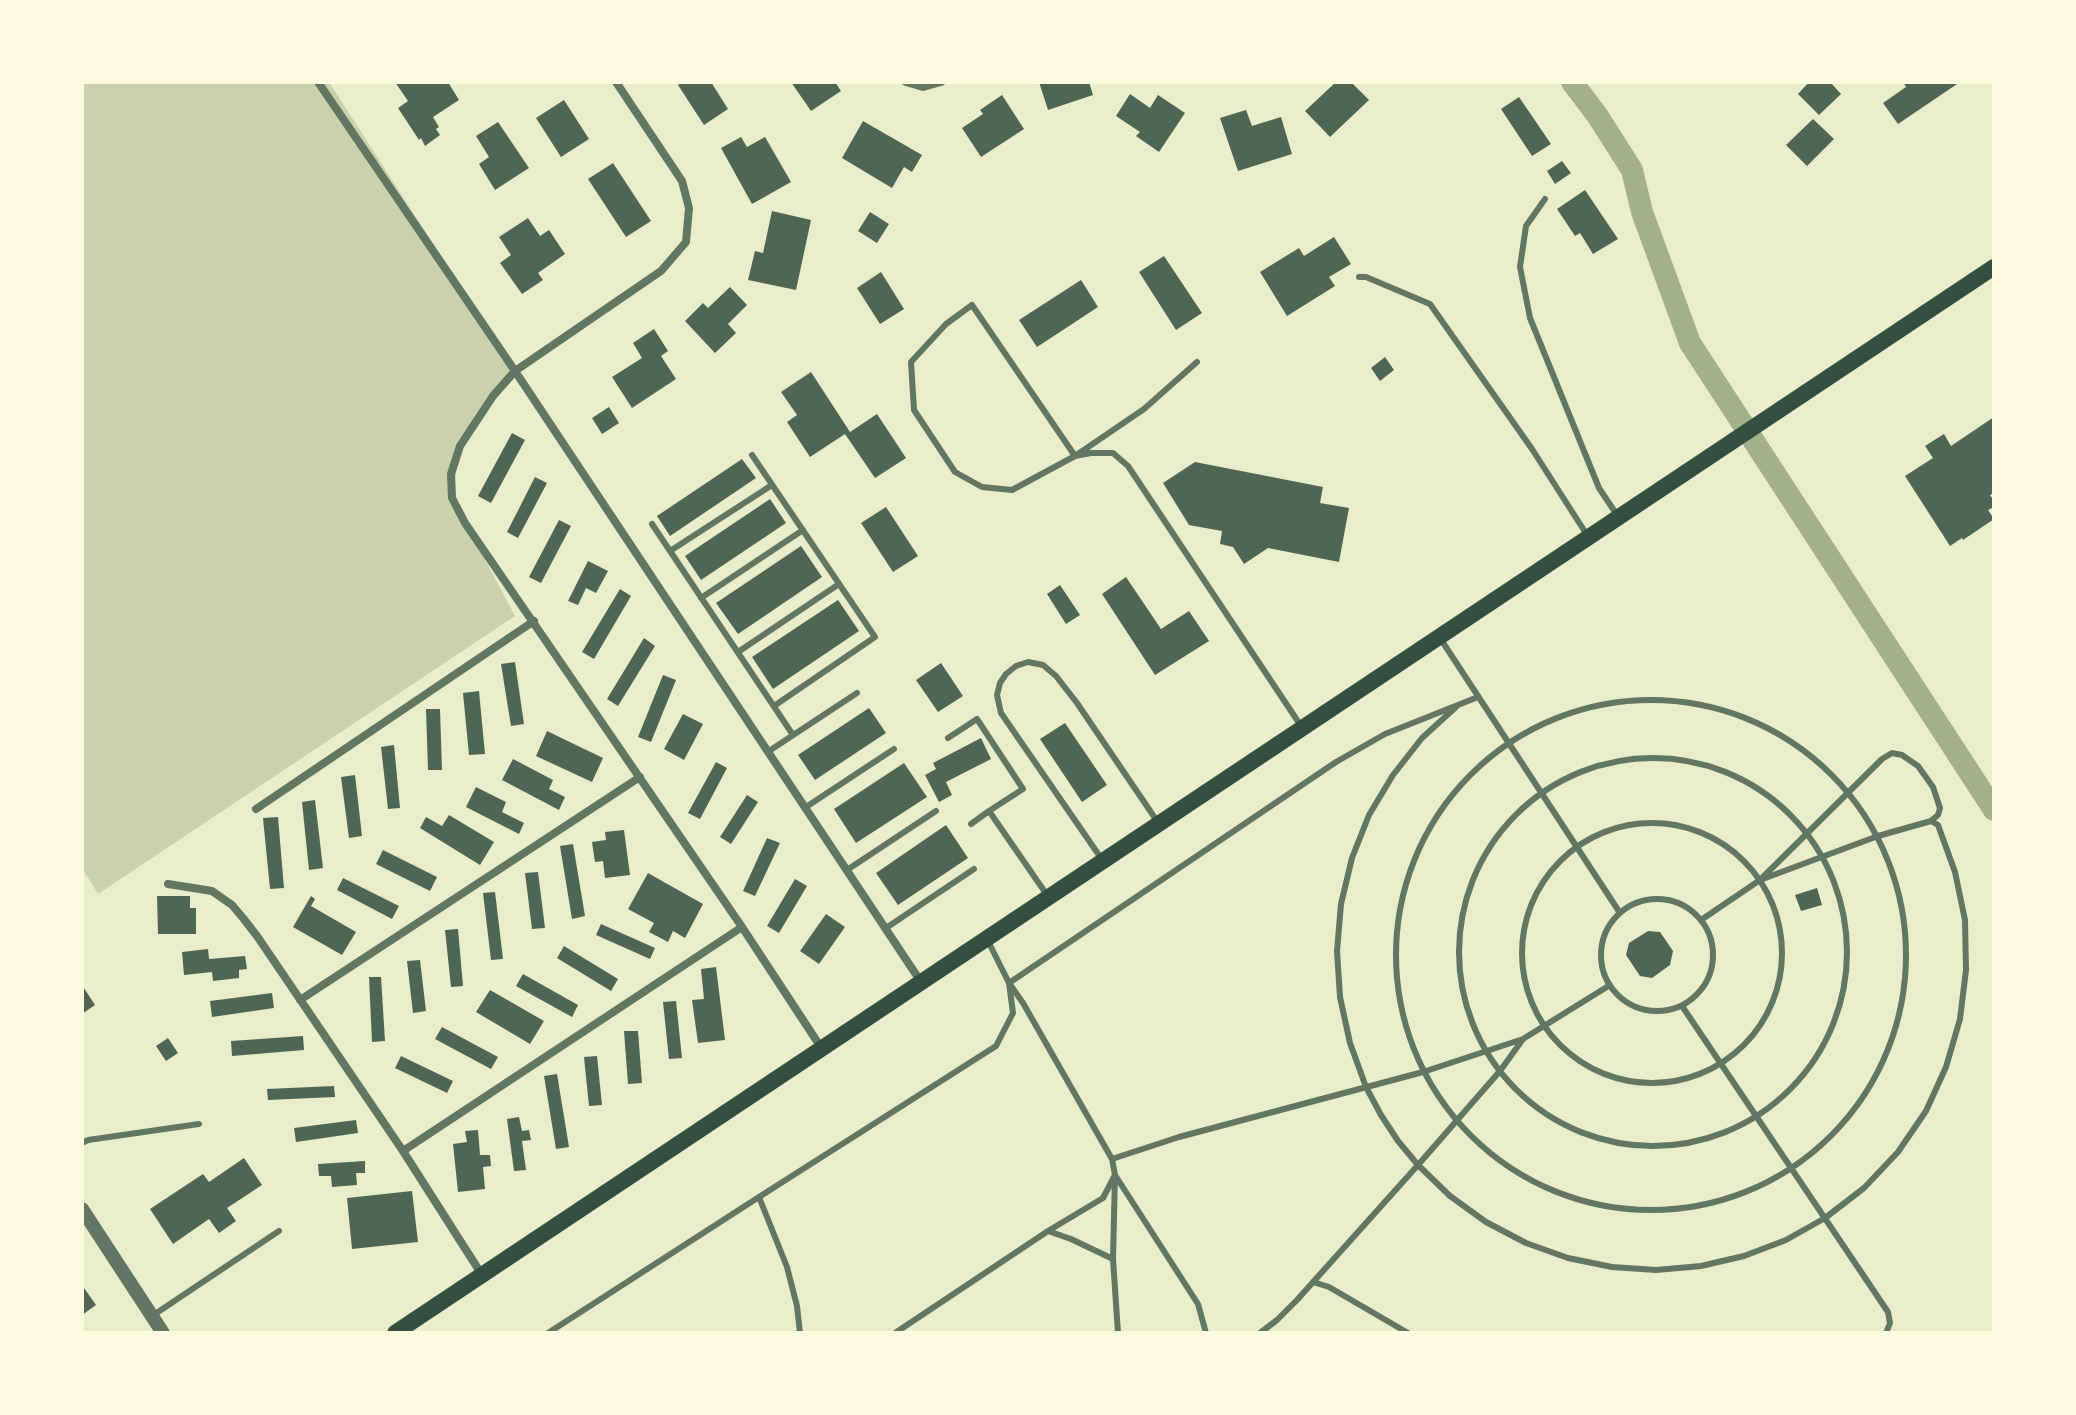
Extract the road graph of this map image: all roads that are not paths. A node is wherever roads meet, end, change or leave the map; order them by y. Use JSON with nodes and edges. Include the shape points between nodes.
{"nodes":[{"id":1,"x":318,"y":82,"type":"edge"},
{"id":2,"x":616,"y":82,"type":"edge"},
{"id":3,"x":906,"y":82,"type":"edge"},
{"id":4,"x":941,"y":82,"type":"edge"},
{"id":5,"x":1545,"y":199,"type":"dead end"},
{"id":6,"x":1994,"y":267,"type":"edge"},
{"id":7,"x":1359,"y":277,"type":"dead end"},
{"id":8,"x":1197,"y":362,"type":"dead end"},
{"id":9,"x":515,"y":371,"type":"junction"},
{"id":10,"x":752,"y":455,"type":"dead end"},
{"id":11,"x":1075,"y":456,"type":"junction"},
{"id":12,"x":772,"y":485,"type":"junction"},
{"id":13,"x":1619,"y":518,"type":"junction"},
{"id":14,"x":652,"y":524,"type":"dead end"},
{"id":15,"x":803,"y":530,"type":"junction"},
{"id":16,"x":1589,"y":538,"type":"junction"},
{"id":17,"x":670,"y":551,"type":"junction"},
{"id":18,"x":839,"y":584,"type":"junction"},
{"id":19,"x":701,"y":598,"type":"junction"},
{"id":20,"x":534,"y":621,"type":"junction"},
{"id":21,"x":1439,"y":638,"type":"junction"},
{"id":22,"x":738,"y":652,"type":"junction"},
{"id":23,"x":857,"y":693,"type":"dead end"},
{"id":24,"x":1478,"y":697,"type":"junction"},
{"id":25,"x":774,"y":706,"type":"junction"},
{"id":26,"x":1456,"y":707,"type":"junction"},
{"id":27,"x":1303,"y":729,"type":"junction"},
{"id":28,"x":793,"y":735,"type":"junction"},
{"id":29,"x":948,"y":738,"type":"dead end"},
{"id":30,"x":1508,"y":742,"type":"junction"},
{"id":31,"x":894,"y":749,"type":"dead end"},
{"id":32,"x":769,"y":751,"type":"junction"},
{"id":33,"x":640,"y":777,"type":"junction"},
{"id":34,"x":1849,"y":791,"type":"junction"},
{"id":35,"x":1541,"y":792,"type":"junction"},
{"id":36,"x":806,"y":807,"type":"junction"},
{"id":37,"x":256,"y":809,"type":"dead end"},
{"id":38,"x":936,"y":811,"type":"dead end"},
{"id":39,"x":989,"y":811,"type":"junction"},
{"id":40,"x":1931,"y":821,"type":"junction"},
{"id":41,"x":971,"y":824,"type":"dead end"},
{"id":42,"x":1160,"y":824,"type":"junction"},
{"id":43,"x":1806,"y":834,"type":"junction"},
{"id":44,"x":1878,"y":836,"type":"junction"},
{"id":45,"x":1577,"y":847,"type":"junction"},
{"id":46,"x":1821,"y":857,"type":"junction"},
{"id":47,"x":1103,"y":862,"type":"junction"},
{"id":48,"x":974,"y":869,"type":"dead end"},
{"id":49,"x":847,"y":870,"type":"junction"},
{"id":50,"x":1760,"y":880,"type":"junction"},
{"id":51,"x":168,"y":884,"type":"dead end"},
{"id":52,"x":1049,"y":898,"type":"junction"},
{"id":53,"x":1620,"y":913,"type":"junction"},
{"id":54,"x":1701,"y":920,"type":"junction"},
{"id":55,"x":742,"y":927,"type":"junction"},
{"id":56,"x":886,"y":928,"type":"junction"},
{"id":57,"x":987,"y":939,"type":"junction"},
{"id":58,"x":922,"y":983,"type":"junction"},
{"id":59,"x":1009,"y":983,"type":"junction"},
{"id":60,"x":1610,"y":985,"type":"junction"},
{"id":61,"x":300,"y":1000,"type":"junction"},
{"id":62,"x":1682,"y":1006,"type":"junction"},
{"id":63,"x":1545,"y":1027,"type":"junction"},
{"id":64,"x":1523,"y":1039,"type":"junction"},
{"id":65,"x":822,"y":1049,"type":"junction"},
{"id":66,"x":1486,"y":1051,"type":"junction"},
{"id":67,"x":1721,"y":1065,"type":"junction"},
{"id":68,"x":1500,"y":1071,"type":"junction"},
{"id":69,"x":1423,"y":1072,"type":"junction"},
{"id":70,"x":1366,"y":1087,"type":"junction"},
{"id":71,"x":1755,"y":1117,"type":"junction"},
{"id":72,"x":1457,"y":1120,"type":"junction"},
{"id":73,"x":199,"y":1124,"type":"dead end"},
{"id":74,"x":82,"y":1143,"type":"edge"},
{"id":75,"x":403,"y":1151,"type":"junction"},
{"id":76,"x":1112,"y":1159,"type":"junction"},
{"id":77,"x":1418,"y":1165,"type":"junction"},
{"id":78,"x":1791,"y":1170,"type":"junction"},
{"id":79,"x":1115,"y":1175,"type":"junction"},
{"id":80,"x":759,"y":1197,"type":"junction"},
{"id":81,"x":82,"y":1209,"type":"edge"},
{"id":82,"x":1825,"y":1218,"type":"junction"},
{"id":83,"x":279,"y":1231,"type":"dead end"},
{"id":84,"x":1048,"y":1231,"type":"junction"},
{"id":85,"x":1113,"y":1259,"type":"junction"},
{"id":86,"x":482,"y":1275,"type":"junction"},
{"id":87,"x":1313,"y":1282,"type":"junction"},
{"id":88,"x":152,"y":1316,"type":"junction"},
{"id":89,"x":163,"y":1333,"type":"edge"},
{"id":90,"x":395,"y":1333,"type":"edge"},
{"id":91,"x":548,"y":1333,"type":"edge"},
{"id":92,"x":800,"y":1333,"type":"edge"},
{"id":93,"x":895,"y":1333,"type":"edge"},
{"id":94,"x":1118,"y":1333,"type":"edge"},
{"id":95,"x":1206,"y":1333,"type":"edge"},
{"id":96,"x":1260,"y":1333,"type":"edge"},
{"id":97,"x":1408,"y":1333,"type":"edge"},
{"id":98,"x":1886,"y":1333,"type":"edge"}],
"edges":[{"from":1,"to":9,"type":"street"},
{"from":2,"to":9,"type":"street","via":[[682,181],[689,208],[686,242],[661,271]]},
{"from":3,"to":4,"type":"street","via":[[923,87]]},
{"from":5,"to":13,"type":"lane","via":[[1526,226],[1520,267],[1530,318],[1599,488]]},
{"from":6,"to":13,"type":"main road"},
{"from":7,"to":16,"type":"lane","via":[[1430,304]]},
{"from":8,"to":11,"type":"lane","via":[[1144,409]]},
{"from":9,"to":20,"type":"street","via":[[460,446],[451,486],[465,523]]},
{"from":9,"to":32,"type":"street"},
{"from":10,"to":12,"type":"lane"},
{"from":11,"to":11,"type":"lane","via":[[1012,490],[982,487],[955,472],[914,410],[911,362],[972,305]]},
{"from":11,"to":27,"type":"lane","via":[[1113,453],[1128,466]]},
{"from":12,"to":15,"type":"lane"},
{"from":12,"to":17,"type":"lane"},
{"from":13,"to":16,"type":"main road"},
{"from":14,"to":17,"type":"lane"},
{"from":15,"to":18,"type":"lane"},
{"from":15,"to":19,"type":"lane"},
{"from":16,"to":21,"type":"main road"},
{"from":17,"to":19,"type":"lane"},
{"from":18,"to":22,"type":"lane"},
{"from":18,"to":25,"type":"lane","via":[[875,637]]},
{"from":19,"to":22,"type":"lane"},
{"from":20,"to":33,"type":"street"},
{"from":20,"to":37,"type":"street"},
{"from":21,"to":24,"type":"lane"},
{"from":21,"to":27,"type":"main road"},
{"from":22,"to":25,"type":"lane"},
{"from":23,"to":28,"type":"lane"},
{"from":24,"to":26,"type":"lane"},
{"from":24,"to":30,"type":"lane"},
{"from":25,"to":28,"type":"lane"},
{"from":26,"to":59,"type":"lane","via":[[1385,734],[1336,762]]},
{"from":26,"to":70,"type":"lane","via":[[1422,738],[1369,815],[1341,904],[1340,997]]},
{"from":27,"to":42,"type":"main road"},
{"from":28,"to":32,"type":"lane"},
{"from":29,"to":39,"type":"lane","via":[[977,719],[1023,789]]},
{"from":30,"to":34,"type":"lane","via":[[1550,720],[1594,706],[1641,700],[1688,703],[1734,714],[1777,733]]},
{"from":30,"to":35,"type":"lane"},
{"from":30,"to":69,"type":"lane","via":[[1468,776],[1435,818],[1404,891],[1396,970],[1404,1022]]},
{"from":31,"to":36,"type":"lane"},
{"from":32,"to":36,"type":"street"},
{"from":33,"to":55,"type":"street"},
{"from":33,"to":61,"type":"street"},
{"from":34,"to":40,"type":"lane","via":[[1882,759],[1902,755],[1918,766],[1937,796],[1940,808]]},
{"from":34,"to":43,"type":"lane"},
{"from":34,"to":44,"type":"lane"},
{"from":35,"to":43,"type":"lane","via":[[1598,765],[1647,757],[1683,760],[1752,785]]},
{"from":35,"to":45,"type":"lane"},
{"from":35,"to":66,"type":"lane","via":[[1515,814],[1485,853],[1461,922],[1463,995]]},
{"from":36,"to":49,"type":"street"},
{"from":38,"to":49,"type":"lane"},
{"from":39,"to":41,"type":"lane"},
{"from":39,"to":52,"type":"lane"},
{"from":40,"to":44,"type":"lane"},
{"from":40,"to":82,"type":"lane","via":[[1938,825],[1955,872],[1965,920],[1960,1019],[1926,1111],[1898,1152]]},
{"from":42,"to":47,"type":"main road"},
{"from":42,"to":47,"type":"lane","via":[[1056,676],[1043,665],[1016,666],[1000,683],[1001,713]]},
{"from":43,"to":46,"type":"lane"},
{"from":43,"to":50,"type":"lane"},
{"from":44,"to":46,"type":"lane"},
{"from":44,"to":78,"type":"lane","via":[[1895,872],[1906,961],[1897,1023],[1874,1080],[1838,1130]]},
{"from":45,"to":50,"type":"lane","via":[[1607,831],[1641,823],[1675,825],[1708,835],[1737,854]]},
{"from":45,"to":53,"type":"lane"},
{"from":45,"to":63,"type":"lane","via":[[1552,869],[1534,898],[1524,930],[1522,964],[1529,996]]},
{"from":46,"to":50,"type":"lane"},
{"from":46,"to":71,"type":"lane","via":[[1845,923],[1840,1004],[1831,1030],[1802,1076]]},
{"from":47,"to":52,"type":"main road"},
{"from":48,"to":56,"type":"lane"},
{"from":49,"to":56,"type":"street"},
{"from":50,"to":54,"type":"lane"},
{"from":50,"to":67,"type":"lane","via":[[1780,928],[1780,981],[1759,1029]]},
{"from":51,"to":61,"type":"street","via":[[212,891],[232,905]]},
{"from":52,"to":57,"type":"main road"},
{"from":53,"to":54,"type":"lane","via":[[1653,899],[1688,907]]},
{"from":53,"to":60,"type":"lane","via":[[1603,939],[1600,955]]},
{"from":54,"to":62,"type":"lane","via":[[1713,951],[1711,968],[1700,990]]},
{"from":55,"to":65,"type":"street"},
{"from":55,"to":75,"type":"street"},
{"from":56,"to":58,"type":"street"},
{"from":57,"to":58,"type":"main road"},
{"from":57,"to":59,"type":"lane"},
{"from":58,"to":65,"type":"main road"},
{"from":59,"to":76,"type":"lane"},
{"from":59,"to":80,"type":"lane","via":[[1013,1013],[996,1046]]},
{"from":60,"to":62,"type":"lane","via":[[1634,1007],[1666,1011]]},
{"from":60,"to":63,"type":"lane"},
{"from":61,"to":75,"type":"street"},
{"from":62,"to":67,"type":"lane"},
{"from":63,"to":64,"type":"lane"},
{"from":63,"to":67,"type":"lane","via":[[1566,1051],[1594,1070],[1625,1081],[1658,1084]]},
{"from":64,"to":66,"type":"lane"},
{"from":64,"to":68,"type":"lane"},
{"from":65,"to":86,"type":"main road"},
{"from":66,"to":68,"type":"lane"},
{"from":66,"to":69,"type":"lane"},
{"from":67,"to":71,"type":"lane"},
{"from":68,"to":71,"type":"lane","via":[[1555,1120],[1579,1132],[1632,1145],[1687,1143]]},
{"from":68,"to":72,"type":"lane"},
{"from":69,"to":70,"type":"lane"},
{"from":69,"to":72,"type":"lane"},
{"from":70,"to":76,"type":"lane"},
{"from":70,"to":77,"type":"lane"},
{"from":71,"to":78,"type":"lane"},
{"from":72,"to":77,"type":"lane"},
{"from":72,"to":78,"type":"lane","via":[[1493,1157],[1538,1185],[1588,1203],[1640,1211],[1693,1208],[1744,1194]]},
{"from":73,"to":74,"type":"lane"},
{"from":75,"to":86,"type":"street"},
{"from":76,"to":79,"type":"lane"},
{"from":77,"to":82,"type":"lane","via":[[1486,1222],[1568,1258],[1612,1267],[1656,1270],[1730,1260],[1786,1240]]},
{"from":77,"to":87,"type":"lane"},
{"from":78,"to":82,"type":"lane"},
{"from":79,"to":84,"type":"lane","via":[[1103,1198]]},
{"from":79,"to":85,"type":"lane"},
{"from":79,"to":95,"type":"lane","via":[[1198,1304]]},
{"from":80,"to":91,"type":"lane"},
{"from":80,"to":92,"type":"lane","via":[[787,1267]]},
{"from":81,"to":88,"type":"street"},
{"from":82,"to":98,"type":"lane","via":[[1888,1312]]},
{"from":83,"to":88,"type":"lane"},
{"from":84,"to":85,"type":"lane"},
{"from":84,"to":93,"type":"lane"},
{"from":85,"to":94,"type":"lane"},
{"from":86,"to":90,"type":"main road"},
{"from":87,"to":96,"type":"lane"},
{"from":87,"to":97,"type":"lane"},
{"from":88,"to":89,"type":"street"}]}
